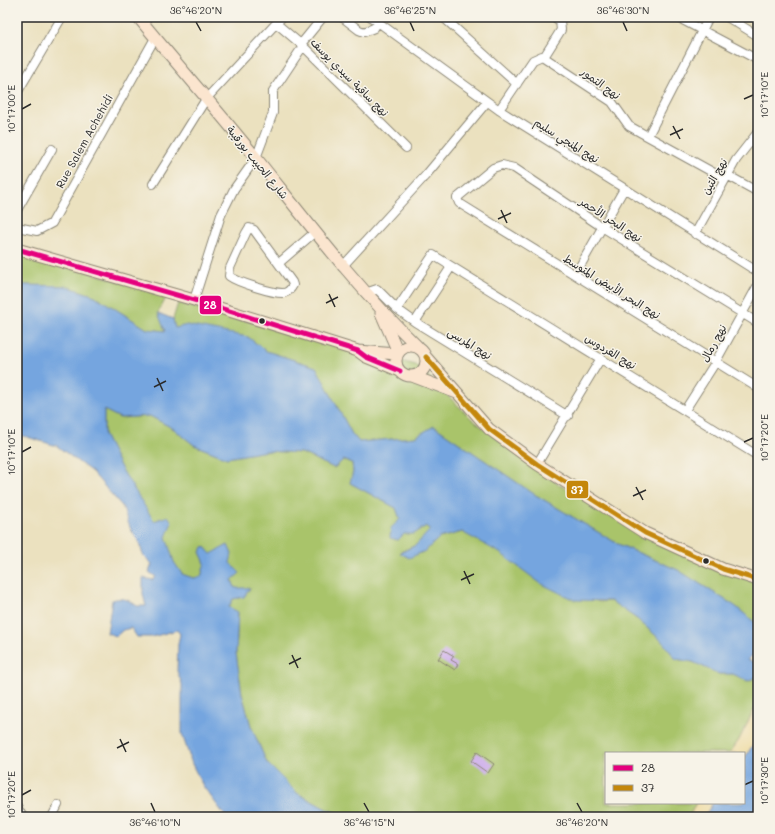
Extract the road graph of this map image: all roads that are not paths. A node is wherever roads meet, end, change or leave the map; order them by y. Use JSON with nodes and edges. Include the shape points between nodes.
{"nodes":[{"id":1,"x":62,"y":17,"type":"edge"},
{"id":2,"x":138,"y":17,"type":"edge"},
{"id":3,"x":282,"y":17,"type":"edge"},
{"id":4,"x":323,"y":17,"type":"edge"},
{"id":5,"x":342,"y":17,"type":"edge"},
{"id":6,"x":443,"y":17,"type":"edge"},
{"id":7,"x":554,"y":17,"type":"edge"},
{"id":8,"x":677,"y":17,"type":"edge"},
{"id":9,"x":709,"y":17,"type":"edge"},
{"id":10,"x":727,"y":17,"type":"edge"},
{"id":11,"x":374,"y":20,"type":"edge"},
{"id":12,"x":277,"y":24,"type":"junction"},
{"id":13,"x":701,"y":30,"type":"junction"},
{"id":14,"x":758,"y":36,"type":"edge"},
{"id":15,"x":155,"y":38,"type":"junction"},
{"id":16,"x":302,"y":45,"type":"junction"},
{"id":17,"x":544,"y":57,"type":"junction"},
{"id":18,"x":757,"y":58,"type":"edge"},
{"id":19,"x":517,"y":84,"type":"junction"},
{"id":20,"x":17,"y":93,"type":"edge"},
{"id":21,"x":206,"y":99,"type":"junction"},
{"id":22,"x":488,"y":102,"type":"junction"},
{"id":23,"x":499,"y":110,"type":"junction"},
{"id":24,"x":758,"y":132,"type":"edge"},
{"id":25,"x":648,"y":136,"type":"junction"},
{"id":26,"x":406,"y":148,"type":"dead end"},
{"id":27,"x":52,"y":149,"type":"dead end"},
{"id":28,"x":256,"y":158,"type":"junction"},
{"id":29,"x":726,"y":177,"type":"junction"},
{"id":30,"x":153,"y":184,"type":"dead end"},
{"id":31,"x":624,"y":189,"type":"junction"},
{"id":32,"x":758,"y":192,"type":"edge"},
{"id":33,"x":456,"y":199,"type":"joint"},
{"id":34,"x":17,"y":210,"type":"edge"},
{"id":35,"x":17,"y":227,"type":"edge"},
{"id":36,"x":602,"y":227,"type":"junction"},
{"id":37,"x":315,"y":232,"type":"junction"},
{"id":38,"x":694,"y":234,"type":"junction"},
{"id":39,"x":17,"y":249,"type":"edge"},
{"id":40,"x":279,"y":263,"type":"junction"},
{"id":41,"x":342,"y":267,"type":"junction"},
{"id":42,"x":451,"y":267,"type":"junction"},
{"id":43,"x":758,"y":272,"type":"edge"},
{"id":44,"x":575,"y":275,"type":"junction"},
{"id":45,"x":758,"y":285,"type":"edge"},
{"id":46,"x":365,"y":293,"type":"junction"},
{"id":47,"x":194,"y":300,"type":"junction"},
{"id":48,"x":378,"y":307,"type":"junction"},
{"id":49,"x":396,"y":309,"type":"junction"},
{"id":50,"x":742,"y":313,"type":"junction"},
{"id":51,"x":415,"y":322,"type":"junction"},
{"id":52,"x":758,"y":323,"type":"edge"},
{"id":53,"x":418,"y":348,"type":"junction"},
{"id":54,"x":358,"y":351,"type":"junction"},
{"id":55,"x":398,"y":353,"type":"junction"},
{"id":56,"x":426,"y":357,"type":"junction"},
{"id":57,"x":602,"y":358,"type":"junction"},
{"id":58,"x":715,"y":363,"type":"junction"},
{"id":59,"x":400,"y":371,"type":"junction"},
{"id":60,"x":412,"y":376,"type":"junction"},
{"id":61,"x":758,"y":388,"type":"edge"},
{"id":62,"x":459,"y":394,"type":"junction"},
{"id":63,"x":685,"y":410,"type":"junction"},
{"id":64,"x":568,"y":416,"type":"junction"},
{"id":65,"x":758,"y":456,"type":"edge"},
{"id":66,"x":537,"y":464,"type":"junction"},
{"id":67,"x":758,"y":580,"type":"edge"},
{"id":68,"x":58,"y":805,"type":"dead end"},
{"id":69,"x":17,"y":807,"type":"edge"},
{"id":70,"x":23,"y":817,"type":"edge"},
{"id":71,"x":52,"y":817,"type":"edge"}],
"edges":[{"from":1,"to":20,"type":"street"},
{"from":2,"to":15,"type":"street","name":"شارع الحبيب بورقيبة"},
{"from":3,"to":12,"type":"street"},
{"from":4,"to":16,"type":"street"},
{"from":5,"to":11,"type":"street","via":[[364,32],[374,28]]},
{"from":6,"to":19,"type":"street"},
{"from":7,"to":17,"type":"street","via":[[560,21],[561,30]]},
{"from":8,"to":13,"type":"street"},
{"from":9,"to":13,"type":"street"},
{"from":10,"to":14,"type":"street"},
{"from":11,"to":22,"type":"street","name":"نهج المنجي سليم"},
{"from":12,"to":16,"type":"street","name":"نهج ساقية سيدي يوسف"},
{"from":12,"to":21,"type":"street"},
{"from":13,"to":18,"type":"street"},
{"from":13,"to":25,"type":"street"},
{"from":15,"to":21,"type":"street","name":"شارع الحبيب بورقيبة"},
{"from":15,"to":35,"type":"street","name":"Rue Salem Achehidi","via":[[52,223],[37,231]]},
{"from":16,"to":26,"type":"street","name":"نهج ساقية سيدي يوسف"},
{"from":16,"to":28,"type":"street","via":[[273,91],[274,110]]},
{"from":17,"to":19,"type":"street","via":[[535,58]]},
{"from":17,"to":25,"type":"street","name":"نهج التمور","via":[[612,102],[629,126]]},
{"from":19,"to":23,"type":"street"},
{"from":21,"to":28,"type":"street","name":"شارع الحبيب بورقيبة"},
{"from":21,"to":30,"type":"street"},
{"from":22,"to":23,"type":"street","name":"نهج المنجي سليم"},
{"from":22,"to":41,"type":"street"},
{"from":23,"to":31,"type":"street","name":"نهج المنجي سليم"},
{"from":24,"to":29,"type":"street","name":"نهج التين"},
{"from":25,"to":29,"type":"street","name":"نهج التمور"},
{"from":27,"to":34,"type":"street"},
{"from":28,"to":37,"type":"street","name":"شارع الحبيب بورقيبة"},
{"from":28,"to":47,"type":"street","via":[[224,208]]},
{"from":29,"to":32,"type":"street","name":"نهج التمور"},
{"from":29,"to":38,"type":"street","name":"نهج التين"},
{"from":31,"to":36,"type":"street"},
{"from":31,"to":38,"type":"street","name":"نهج المنجي سليم"},
{"from":33,"to":36,"type":"street","name":"نهج البحر الأحمر","via":[[489,171],[502,165],[514,168]]},
{"from":33,"to":44,"type":"street","name":"نهج البحر الأبيض المتوسط"},
{"from":36,"to":44,"type":"street"},
{"from":36,"to":50,"type":"street","name":"نهج البحر الأحمر"},
{"from":37,"to":40,"type":"street"},
{"from":37,"to":41,"type":"street","name":"شارع الحبيب بورقيبة"},
{"from":38,"to":43,"type":"street","name":"نهج المنجي سليم"},
{"from":39,"to":47,"type":"street"},
{"from":40,"to":40,"type":"street","via":[[293,285],[286,293],[235,280],[229,276],[230,268],[250,228]]},
{"from":41,"to":46,"type":"street","name":"شارع الحبيب بورقيبة"},
{"from":42,"to":49,"type":"street","name":"نهج الفردوس","via":[[433,255]]},
{"from":42,"to":51,"type":"street"},
{"from":42,"to":57,"type":"street","name":"نهج الفردوس"},
{"from":44,"to":58,"type":"street","name":"نهج البحر الأبيض المتوسط"},
{"from":45,"to":50,"type":"street","name":"نهج رمال"},
{"from":46,"to":48,"type":"street","name":"شارع الحبيب بورقيبة"},
{"from":46,"to":49,"type":"street","name":"نهج المرسى","via":[[377,289]]},
{"from":47,"to":54,"type":"street"},
{"from":48,"to":53,"type":"street","name":"شارع الحبيب بورقيبة"},
{"from":48,"to":55,"type":"street","name":"شارع الحبيب بورقيبة"},
{"from":49,"to":51,"type":"street","name":"نهج المرسى"},
{"from":50,"to":52,"type":"street","name":"نهج البحر الأحمر"},
{"from":50,"to":58,"type":"street","name":"نهج رمال"},
{"from":51,"to":64,"type":"street","name":"نهج المرسى"},
{"from":53,"to":55,"type":"street","via":[[406,346]]},
{"from":53,"to":56,"type":"street"},
{"from":54,"to":55,"type":"street"},
{"from":54,"to":59,"type":"street"},
{"from":55,"to":59,"type":"street","via":[[396,363]]},
{"from":56,"to":60,"type":"street","via":[[423,370]]},
{"from":56,"to":62,"type":"street"},
{"from":57,"to":63,"type":"street","name":"نهج الفردوس"},
{"from":57,"to":64,"type":"street"},
{"from":58,"to":61,"type":"street","name":"نهج البحر الأبيض المتوسط"},
{"from":58,"to":63,"type":"street","name":"نهج رمال"},
{"from":59,"to":60,"type":"street"},
{"from":60,"to":62,"type":"street"},
{"from":62,"to":66,"type":"street","via":[[489,429]]},
{"from":63,"to":65,"type":"street","name":"نهج الفردوس"},
{"from":64,"to":66,"type":"street"},
{"from":66,"to":67,"type":"street","via":[[645,533],[723,569]]},
{"from":68,"to":71,"type":"street"},
{"from":69,"to":70,"type":"street"}]}
